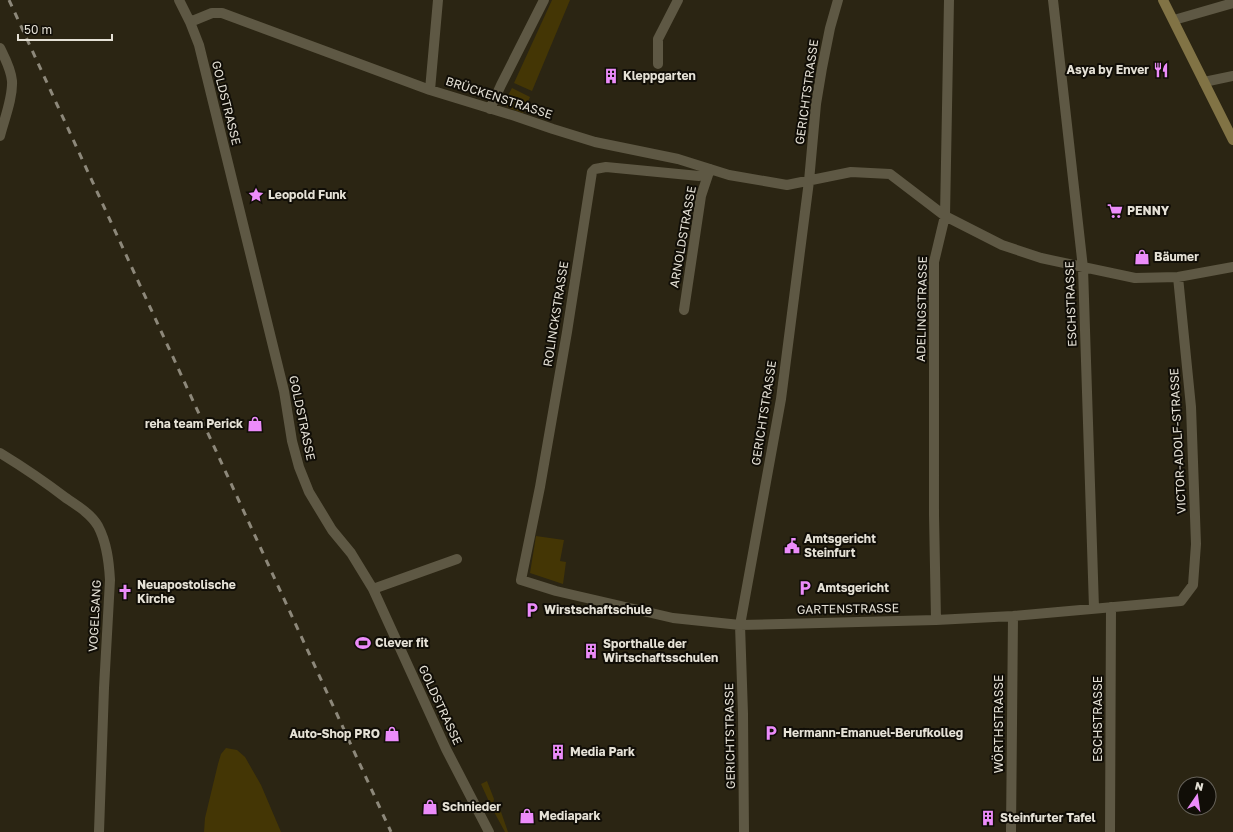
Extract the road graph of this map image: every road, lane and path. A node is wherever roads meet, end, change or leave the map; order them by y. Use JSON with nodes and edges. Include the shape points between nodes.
{"nodes":[{"id":1,"x":179,"y":0,"type":"edge"},
{"id":2,"x":438,"y":0,"type":"edge"},
{"id":3,"x":544,"y":0,"type":"edge"},
{"id":4,"x":678,"y":0,"type":"edge"},
{"id":5,"x":838,"y":0,"type":"edge"},
{"id":6,"x":949,"y":0,"type":"edge"},
{"id":7,"x":1053,"y":0,"type":"edge"},
{"id":8,"x":1163,"y":0,"type":"edge"},
{"id":9,"x":1233,"y":3,"type":"edge"},
{"id":10,"x":1174,"y":20,"type":"junction"},
{"id":11,"x":190,"y":22,"type":"junction"},
{"id":12,"x":0,"y":48,"type":"edge"},
{"id":13,"x":658,"y":64,"type":"dead end"},
{"id":14,"x":1233,"y":76,"type":"edge"},
{"id":15,"x":1204,"y":82,"type":"junction"},
{"id":16,"x":430,"y":90,"type":"junction"},
{"id":17,"x":490,"y":109,"type":"junction"},
{"id":18,"x":0,"y":136,"type":"edge"},
{"id":19,"x":1233,"y":140,"type":"edge"},
{"id":20,"x":710,"y":169,"type":"junction"},
{"id":21,"x":809,"y":181,"type":"junction"},
{"id":22,"x":945,"y":216,"type":"junction"},
{"id":23,"x":1233,"y":267,"type":"edge"},
{"id":24,"x":1083,"y":268,"type":"junction"},
{"id":25,"x":1178,"y":277,"type":"junction"},
{"id":26,"x":684,"y":310,"type":"dead end"},
{"id":27,"x":0,"y":453,"type":"edge"},
{"id":28,"x":457,"y":559,"type":"dead end"},
{"id":29,"x":521,"y":580,"type":"joint"},
{"id":30,"x":377,"y":588,"type":"junction"},
{"id":31,"x":1181,"y":601,"type":"joint"},
{"id":32,"x":1111,"y":607,"type":"junction"},
{"id":33,"x":1094,"y":608,"type":"junction"},
{"id":34,"x":1013,"y":616,"type":"junction"},
{"id":35,"x":936,"y":620,"type":"junction"},
{"id":36,"x":740,"y":625,"type":"junction"},
{"id":37,"x":99,"y":832,"type":"edge"},
{"id":38,"x":489,"y":832,"type":"edge"},
{"id":39,"x":744,"y":832,"type":"edge"},
{"id":40,"x":1011,"y":832,"type":"edge"},
{"id":41,"x":1110,"y":832,"type":"edge"}],
"edges":[{"from":1,"to":11,"type":"street","name":"GOLDSTRASSE"},
{"from":2,"to":16,"type":"street"},
{"from":3,"to":17,"type":"street"},
{"from":4,"to":13,"type":"street","via":[[658,40]]},
{"from":5,"to":21,"type":"street","name":"GERICHTSTRASSE","via":[[830,28],[816,104]]},
{"from":6,"to":22,"type":"street","name":"ADELINGSTRASSE"},
{"from":7,"to":24,"type":"street","name":"ESCHSTRASSE"},
{"from":8,"to":10,"type":"main road"},
{"from":9,"to":10,"type":"street"},
{"from":10,"to":15,"type":"main road"},
{"from":11,"to":16,"type":"street","name":"BRÜCKENSTRASSE","via":[[212,13],[222,13]]},
{"from":11,"to":30,"type":"street","name":"GOLDSTRASSE","via":[[199,45],[281,376],[298,467],[309,492],[332,530]]},
{"from":12,"to":18,"type":"street","via":[[12,80],[10,100]]},
{"from":14,"to":15,"type":"street"},
{"from":15,"to":19,"type":"main road"},
{"from":16,"to":17,"type":"street","name":"BRÜCKENSTRASSE"},
{"from":17,"to":20,"type":"street","name":"BRÜCKENSTRASSE","via":[[595,142],[678,159]]},
{"from":20,"to":21,"type":"street","name":"BRÜCKENSTRASSE","via":[[729,175],[787,185]]},
{"from":20,"to":26,"type":"street","name":"ARNOLDSTRASSE","via":[[701,196]]},
{"from":20,"to":29,"type":"street","name":"ROLINCKSTRASSE","via":[[699,176],[606,167],[592,172],[541,480]]},
{"from":21,"to":22,"type":"street","name":"BRÜCKENSTRASSE","via":[[851,172],[890,174]]},
{"from":21,"to":36,"type":"street","name":"GERICHTSTRASSE","via":[[781,399]]},
{"from":22,"to":24,"type":"street","name":"BRÜCKENSTRASSE","via":[[1002,245]]},
{"from":22,"to":35,"type":"street","name":"ADELINGSTRASSE","via":[[934,262]]},
{"from":23,"to":25,"type":"street","name":"BRÜCKENSTRASSE"},
{"from":24,"to":25,"type":"street","name":"BRÜCKENSTRASSE","via":[[1135,278]]},
{"from":24,"to":33,"type":"street","name":"ESCHSTRASSE"},
{"from":25,"to":31,"type":"street","name":"VICTOR-ADOLF-STRASSE","via":[[1191,407],[1196,544],[1193,586]]},
{"from":27,"to":37,"type":"street","name":"VOGELSANG","via":[[84,511],[98,526],[105,542],[110,580]]},
{"from":28,"to":30,"type":"street"},
{"from":29,"to":36,"type":"street","name":"GARTENSTRASSE","via":[[556,592],[673,618]]},
{"from":30,"to":38,"type":"street","name":"GOLDSTRASSE","via":[[446,749]]},
{"from":31,"to":32,"type":"street","name":"GARTENSTRASSE"},
{"from":32,"to":33,"type":"street","name":"GARTENSTRASSE"},
{"from":32,"to":41,"type":"street","name":"ESCHSTRASSE"},
{"from":33,"to":34,"type":"street","name":"GARTENSTRASSE"},
{"from":34,"to":35,"type":"street","name":"GARTENSTRASSE"},
{"from":34,"to":40,"type":"street","name":"WÖRTHSTRASSE"},
{"from":35,"to":36,"type":"street","name":"GARTENSTRASSE"},
{"from":36,"to":39,"type":"street","name":"GERICHTSTRASSE"}]}
